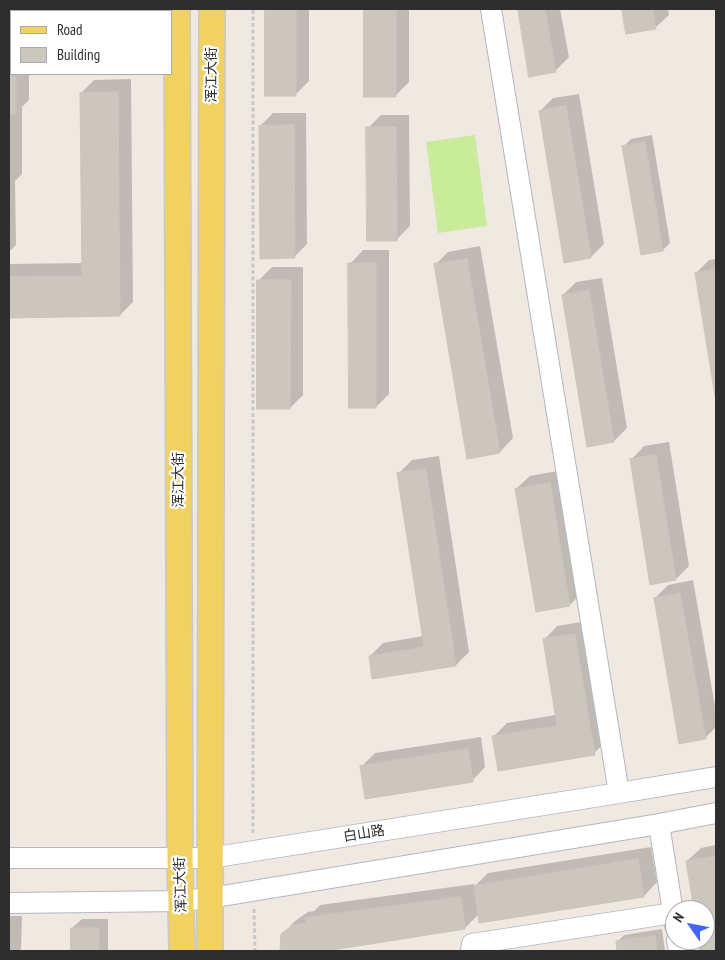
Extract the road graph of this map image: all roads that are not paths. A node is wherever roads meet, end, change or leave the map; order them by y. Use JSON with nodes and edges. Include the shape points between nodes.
{"nodes":[{"id":1,"x":177,"y":9,"type":"edge"},
{"id":2,"x":212,"y":9,"type":"edge"},
{"id":3,"x":490,"y":9,"type":"edge"},
{"id":4,"x":716,"y":777,"type":"edge"},
{"id":5,"x":619,"y":793,"type":"junction"},
{"id":6,"x":716,"y":813,"type":"edge"},
{"id":7,"x":659,"y":824,"type":"junction"},
{"id":8,"x":9,"y":858,"type":"edge"},
{"id":9,"x":180,"y":858,"type":"junction"},
{"id":10,"x":210,"y":858,"type":"junction"},
{"id":11,"x":210,"y":898,"type":"junction"},
{"id":12,"x":671,"y":900,"type":"edge"},
{"id":13,"x":182,"y":901,"type":"junction"},
{"id":14,"x":9,"y":903,"type":"edge"},
{"id":15,"x":665,"y":921,"type":"edge"},
{"id":16,"x":182,"y":951,"type":"edge"},
{"id":17,"x":210,"y":951,"type":"edge"},
{"id":18,"x":471,"y":951,"type":"edge"}],
"edges":[{"from":1,"to":9,"type":"main road","name":"浑江大街"},
{"from":2,"to":10,"type":"main road","name":"浑江大街"},
{"from":3,"to":5,"type":"street"},
{"from":4,"to":5,"type":"street","name":"白山路"},
{"from":5,"to":10,"type":"street","name":"白山路"},
{"from":6,"to":7,"type":"street"},
{"from":7,"to":11,"type":"street"},
{"from":7,"to":12,"type":"street"},
{"from":8,"to":9,"type":"street","name":"白山路"},
{"from":9,"to":10,"type":"street","name":"白山路"},
{"from":9,"to":13,"type":"main road","name":"浑江大街"},
{"from":10,"to":11,"type":"main road","name":"浑江大街"},
{"from":11,"to":13,"type":"street"},
{"from":11,"to":17,"type":"main road","name":"浑江大街"},
{"from":13,"to":14,"type":"street"},
{"from":13,"to":16,"type":"main road","name":"浑江大街"},
{"from":15,"to":18,"type":"street","via":[[472,944]]}]}
